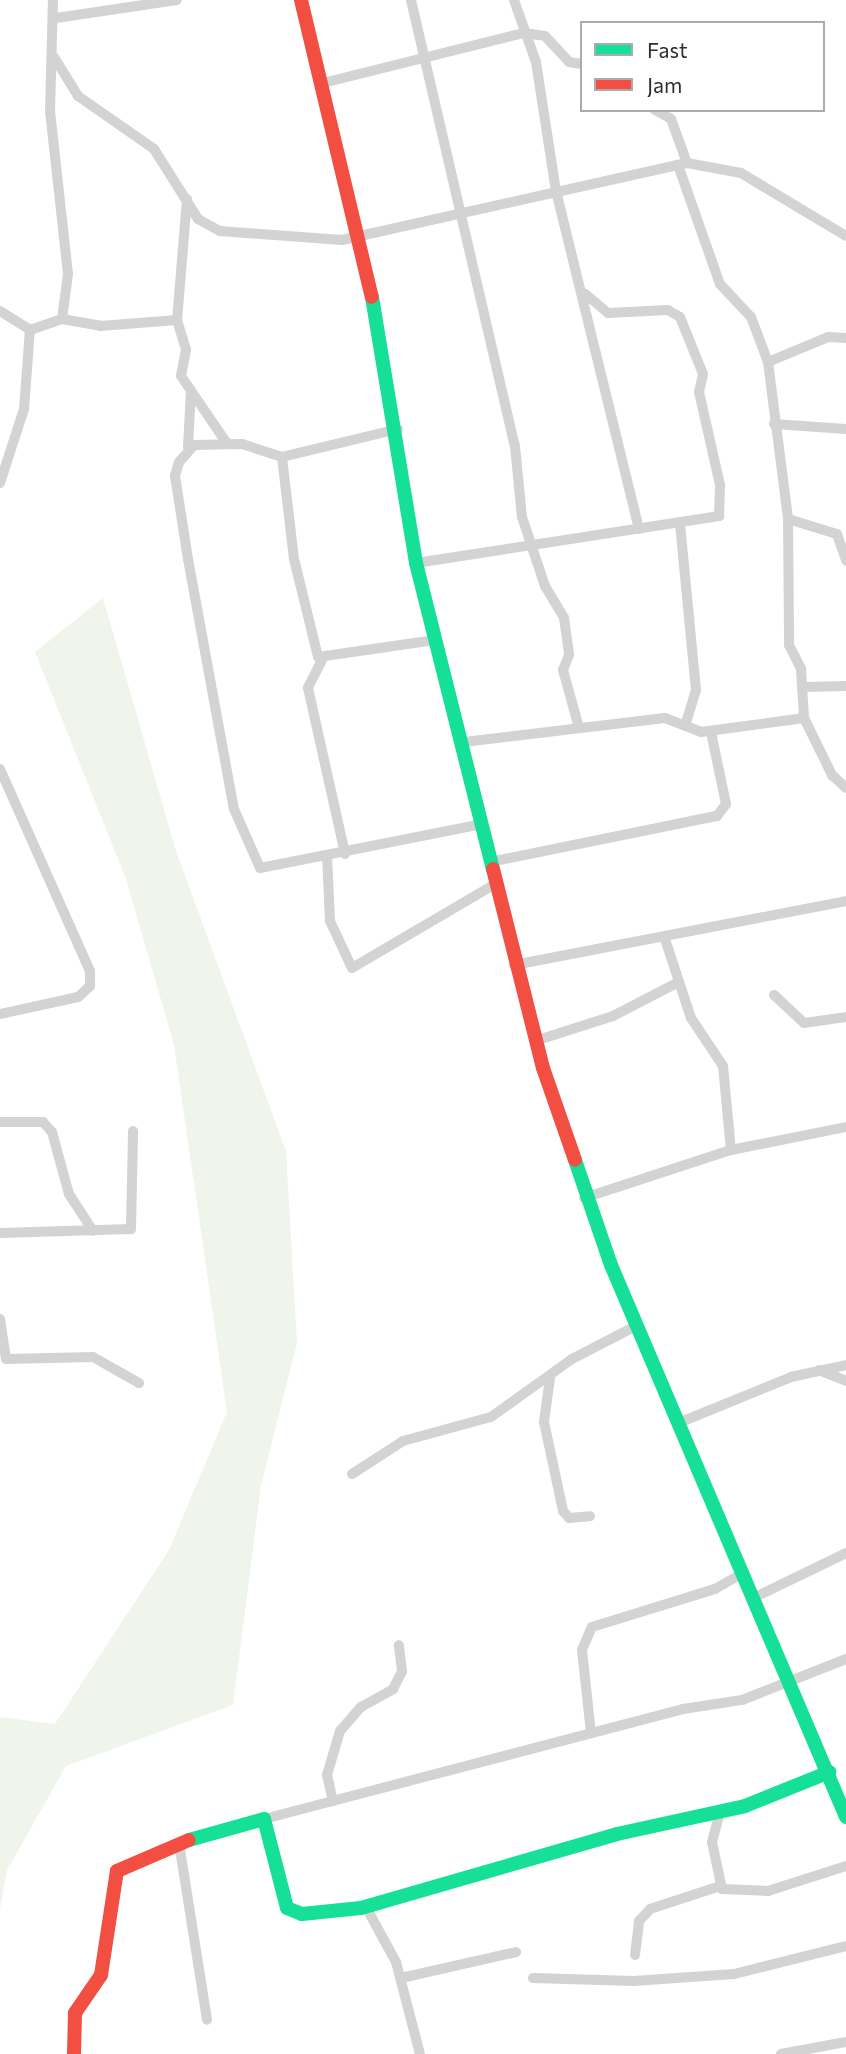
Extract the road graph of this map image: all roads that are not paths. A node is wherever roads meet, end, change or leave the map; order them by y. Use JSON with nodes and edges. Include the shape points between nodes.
{"nodes":[{"id":1,"x":53,"y":0,"type":"edge"},
{"id":2,"x":177,"y":0,"type":"edge"},
{"id":3,"x":301,"y":0,"type":"edge"},
{"id":4,"x":411,"y":0,"type":"edge"},
{"id":5,"x":513,"y":0,"type":"edge"},
{"id":6,"x":56,"y":18,"type":"junction"},
{"id":7,"x":524,"y":33,"type":"junction"},
{"id":8,"x":54,"y":57,"type":"junction"},
{"id":9,"x":425,"y":57,"type":"junction"},
{"id":10,"x":580,"y":64,"type":"edge"},
{"id":11,"x":323,"y":83,"type":"junction"},
{"id":12,"x":659,"y":112,"type":"edge"},
{"id":13,"x":683,"y":164,"type":"junction"},
{"id":14,"x":556,"y":191,"type":"junction"},
{"id":15,"x":187,"y":198,"type":"junction"},
{"id":16,"x":462,"y":213,"type":"junction"},
{"id":17,"x":357,"y":236,"type":"junction"},
{"id":18,"x":846,"y":236,"type":"edge"},
{"id":19,"x":585,"y":295,"type":"junction"},
{"id":20,"x":0,"y":311,"type":"edge"},
{"id":21,"x":62,"y":319,"type":"junction"},
{"id":22,"x":177,"y":320,"type":"junction"},
{"id":23,"x":30,"y":330,"type":"junction"},
{"id":24,"x":846,"y":338,"type":"edge"},
{"id":25,"x":768,"y":362,"type":"junction"},
{"id":26,"x":191,"y":390,"type":"junction"},
{"id":27,"x":774,"y":424,"type":"junction"},
{"id":28,"x":398,"y":429,"type":"junction"},
{"id":29,"x":846,"y":429,"type":"edge"},
{"id":30,"x":226,"y":442,"type":"junction"},
{"id":31,"x":188,"y":447,"type":"junction"},
{"id":32,"x":282,"y":457,"type":"junction"},
{"id":33,"x":0,"y":483,"type":"edge"},
{"id":34,"x":788,"y":519,"type":"junction"},
{"id":35,"x":680,"y":524,"type":"junction"},
{"id":36,"x":639,"y":529,"type":"junction"},
{"id":37,"x":534,"y":543,"type":"junction"},
{"id":38,"x":846,"y":559,"type":"edge"},
{"id":39,"x":416,"y":563,"type":"junction"},
{"id":40,"x":435,"y":640,"type":"junction"},
{"id":41,"x":322,"y":660,"type":"junction"},
{"id":42,"x":846,"y":686,"type":"edge"},
{"id":43,"x":805,"y":687,"type":"junction"},
{"id":44,"x":804,"y":719,"type":"junction"},
{"id":45,"x":578,"y":724,"type":"junction"},
{"id":46,"x":685,"y":725,"type":"junction"},
{"id":47,"x":711,"y":732,"type":"junction"},
{"id":48,"x":464,"y":742,"type":"junction"},
{"id":49,"x":0,"y":769,"type":"edge"},
{"id":50,"x":846,"y":789,"type":"edge"},
{"id":51,"x":482,"y":824,"type":"junction"},
{"id":52,"x":345,"y":853,"type":"junction"},
{"id":53,"x":327,"y":855,"type":"junction"},
{"id":54,"x":490,"y":862,"type":"junction"},
{"id":55,"x":495,"y":884,"type":"junction"},
{"id":56,"x":846,"y":901,"type":"edge"},
{"id":57,"x":665,"y":939,"type":"junction"},
{"id":58,"x":514,"y":965,"type":"junction"},
{"id":59,"x":678,"y":982,"type":"junction"},
{"id":60,"x":774,"y":995,"type":"dead end"},
{"id":61,"x":0,"y":1014,"type":"edge"},
{"id":62,"x":846,"y":1017,"type":"edge"},
{"id":63,"x":535,"y":1041,"type":"junction"},
{"id":64,"x":0,"y":1122,"type":"edge"},
{"id":65,"x":846,"y":1127,"type":"edge"},
{"id":66,"x":133,"y":1131,"type":"dead end"},
{"id":67,"x":731,"y":1150,"type":"junction"},
{"id":68,"x":584,"y":1198,"type":"junction"},
{"id":69,"x":93,"y":1231,"type":"junction"},
{"id":70,"x":0,"y":1233,"type":"edge"},
{"id":71,"x":0,"y":1319,"type":"edge"},
{"id":72,"x":638,"y":1325,"type":"junction"},
{"id":73,"x":846,"y":1365,"type":"edge"},
{"id":74,"x":818,"y":1370,"type":"junction"},
{"id":75,"x":550,"y":1377,"type":"junction"},
{"id":76,"x":846,"y":1381,"type":"edge"},
{"id":77,"x":139,"y":1383,"type":"dead end"},
{"id":78,"x":681,"y":1422,"type":"junction"},
{"id":79,"x":352,"y":1474,"type":"dead end"},
{"id":80,"x":590,"y":1516,"type":"dead end"},
{"id":81,"x":846,"y":1553,"type":"edge"},
{"id":82,"x":741,"y":1574,"type":"junction"},
{"id":83,"x":751,"y":1599,"type":"junction"},
{"id":84,"x":399,"y":1645,"type":"dead end"},
{"id":85,"x":846,"y":1659,"type":"edge"},
{"id":86,"x":791,"y":1685,"type":"junction"},
{"id":87,"x":591,"y":1733,"type":"junction"},
{"id":88,"x":829,"y":1772,"type":"junction"},
{"id":89,"x":843,"y":1794,"type":"edge"},
{"id":90,"x":334,"y":1801,"type":"junction"},
{"id":91,"x":720,"y":1812,"type":"junction"},
{"id":92,"x":846,"y":1817,"type":"edge"},
{"id":93,"x":264,"y":1819,"type":"junction"},
{"id":94,"x":179,"y":1843,"type":"junction"},
{"id":95,"x":846,"y":1866,"type":"edge"},
{"id":96,"x":720,"y":1886,"type":"junction"},
{"id":97,"x":366,"y":1907,"type":"junction"},
{"id":98,"x":846,"y":1946,"type":"edge"},
{"id":99,"x":516,"y":1952,"type":"dead end"},
{"id":100,"x":635,"y":1955,"type":"dead end"},
{"id":101,"x":401,"y":1978,"type":"junction"},
{"id":102,"x":533,"y":1978,"type":"dead end"},
{"id":103,"x":207,"y":2020,"type":"dead end"},
{"id":104,"x":846,"y":2042,"type":"edge"},
{"id":105,"x":74,"y":2054,"type":"edge"},
{"id":106,"x":420,"y":2054,"type":"edge"},
{"id":107,"x":781,"y":2054,"type":"edge"}],
"edges":[{"from":1,"to":6,"type":"street"},
{"from":2,"to":6,"type":"street"},
{"from":3,"to":11,"type":"street"},
{"from":4,"to":9,"type":"street"},
{"from":5,"to":7,"type":"street"},
{"from":6,"to":8,"type":"street"},
{"from":7,"to":9,"type":"street"},
{"from":7,"to":10,"type":"street","via":[[545,36],[569,62]]},
{"from":7,"to":14,"type":"street","via":[[539,75]]},
{"from":8,"to":15,"type":"street","via":[[97,114],[162,157]]},
{"from":8,"to":21,"type":"street","via":[[50,112],[68,253]]},
{"from":9,"to":11,"type":"street"},
{"from":9,"to":16,"type":"street"},
{"from":11,"to":17,"type":"street"},
{"from":12,"to":13,"type":"street","via":[[671,119]]},
{"from":13,"to":14,"type":"street"},
{"from":13,"to":18,"type":"street","via":[[741,173]]},
{"from":13,"to":25,"type":"street","via":[[720,284],[751,317]]},
{"from":14,"to":16,"type":"street"},
{"from":14,"to":19,"type":"street"},
{"from":15,"to":17,"type":"street","via":[[198,219],[220,231],[319,243]]},
{"from":15,"to":22,"type":"street"},
{"from":16,"to":17,"type":"street"},
{"from":16,"to":37,"type":"street","via":[[514,446],[522,517]]},
{"from":17,"to":28,"type":"street"},
{"from":19,"to":35,"type":"street","via":[[608,313],[675,312],[687,334],[703,374],[699,392],[721,506],[717,519]]},
{"from":19,"to":36,"type":"street","via":[[590,341]]},
{"from":20,"to":23,"type":"street"},
{"from":21,"to":22,"type":"street","via":[[100,326]]},
{"from":21,"to":23,"type":"street"},
{"from":22,"to":26,"type":"street","via":[[186,350],[181,376]]},
{"from":23,"to":33,"type":"street","via":[[24,409]]},
{"from":24,"to":25,"type":"street","via":[[828,337]]},
{"from":25,"to":27,"type":"street"},
{"from":26,"to":30,"type":"street"},
{"from":26,"to":31,"type":"street"},
{"from":27,"to":29,"type":"street"},
{"from":27,"to":34,"type":"street"},
{"from":28,"to":32,"type":"street"},
{"from":28,"to":39,"type":"street"},
{"from":30,"to":31,"type":"street"},
{"from":30,"to":32,"type":"street"},
{"from":31,"to":53,"type":"street","via":[[175,476],[234,809],[257,866]]},
{"from":32,"to":41,"type":"street","via":[[294,559]]},
{"from":34,"to":38,"type":"street","via":[[837,534]]},
{"from":34,"to":43,"type":"street","via":[[788,638]]},
{"from":35,"to":36,"type":"street"},
{"from":35,"to":46,"type":"street","via":[[696,690]]},
{"from":36,"to":37,"type":"street"},
{"from":37,"to":39,"type":"street"},
{"from":37,"to":45,"type":"street","via":[[545,586],[564,618],[569,655],[563,670]]},
{"from":39,"to":40,"type":"street"},
{"from":40,"to":41,"type":"street"},
{"from":40,"to":48,"type":"street"},
{"from":41,"to":52,"type":"street","via":[[308,688]]},
{"from":42,"to":43,"type":"street"},
{"from":43,"to":44,"type":"street"},
{"from":44,"to":47,"type":"street"},
{"from":44,"to":50,"type":"street","via":[[832,775]]},
{"from":45,"to":46,"type":"street","via":[[664,718]]},
{"from":45,"to":48,"type":"street"},
{"from":46,"to":47,"type":"street"},
{"from":47,"to":54,"type":"street","via":[[726,804],[717,816]]},
{"from":48,"to":51,"type":"street"},
{"from":49,"to":61,"type":"street","via":[[87,960],[90,978],[78,997]]},
{"from":51,"to":52,"type":"street"},
{"from":51,"to":54,"type":"street"},
{"from":52,"to":53,"type":"street"},
{"from":53,"to":55,"type":"street","via":[[330,921],[352,968]]},
{"from":54,"to":55,"type":"street"},
{"from":55,"to":58,"type":"street"},
{"from":56,"to":57,"type":"street"},
{"from":57,"to":58,"type":"street"},
{"from":57,"to":59,"type":"street"},
{"from":58,"to":63,"type":"street"},
{"from":59,"to":63,"type":"street","via":[[613,1016]]},
{"from":59,"to":67,"type":"street","via":[[698,1033],[723,1066]]},
{"from":60,"to":62,"type":"street","via":[[804,1023]]},
{"from":63,"to":68,"type":"street"},
{"from":64,"to":69,"type":"street","via":[[43,1122],[52,1132],[61,1148],[69,1194]]},
{"from":65,"to":67,"type":"street"},
{"from":66,"to":69,"type":"street","via":[[134,1226]]},
{"from":67,"to":68,"type":"street"},
{"from":68,"to":72,"type":"street"},
{"from":69,"to":70,"type":"street"},
{"from":71,"to":77,"type":"street","via":[[6,1359],[93,1356]]},
{"from":72,"to":75,"type":"street"},
{"from":72,"to":78,"type":"street"},
{"from":73,"to":74,"type":"street"},
{"from":74,"to":76,"type":"street"},
{"from":74,"to":78,"type":"street"},
{"from":75,"to":79,"type":"street","via":[[491,1417],[422,1433]]},
{"from":75,"to":80,"type":"street","via":[[544,1422],[563,1511],[569,1518]]},
{"from":78,"to":82,"type":"street"},
{"from":81,"to":83,"type":"street"},
{"from":82,"to":83,"type":"street"},
{"from":82,"to":87,"type":"street","via":[[715,1589],[592,1627],[582,1650]]},
{"from":83,"to":86,"type":"street"},
{"from":84,"to":90,"type":"street","via":[[402,1671],[393,1689],[361,1707],[340,1731],[327,1775]]},
{"from":85,"to":86,"type":"street"},
{"from":86,"to":87,"type":"street"},
{"from":86,"to":88,"type":"street"},
{"from":87,"to":90,"type":"street"},
{"from":88,"to":89,"type":"street"},
{"from":88,"to":91,"type":"street"},
{"from":89,"to":92,"type":"street"},
{"from":90,"to":93,"type":"street"},
{"from":91,"to":96,"type":"street","via":[[712,1842]]},
{"from":91,"to":97,"type":"street","via":[[617,1834]]},
{"from":93,"to":94,"type":"street"},
{"from":93,"to":97,"type":"street","via":[[288,1908],[302,1914]]},
{"from":94,"to":103,"type":"street"},
{"from":94,"to":105,"type":"street","via":[[117,1871],[101,1975],[75,2012]]},
{"from":95,"to":96,"type":"street","via":[[768,1891]]},
{"from":96,"to":100,"type":"street","via":[[650,1909],[639,1921]]},
{"from":97,"to":101,"type":"street"},
{"from":98,"to":102,"type":"street","via":[[734,1974],[634,1981]]},
{"from":99,"to":101,"type":"street"},
{"from":101,"to":106,"type":"street"},
{"from":104,"to":107,"type":"street"}]}
